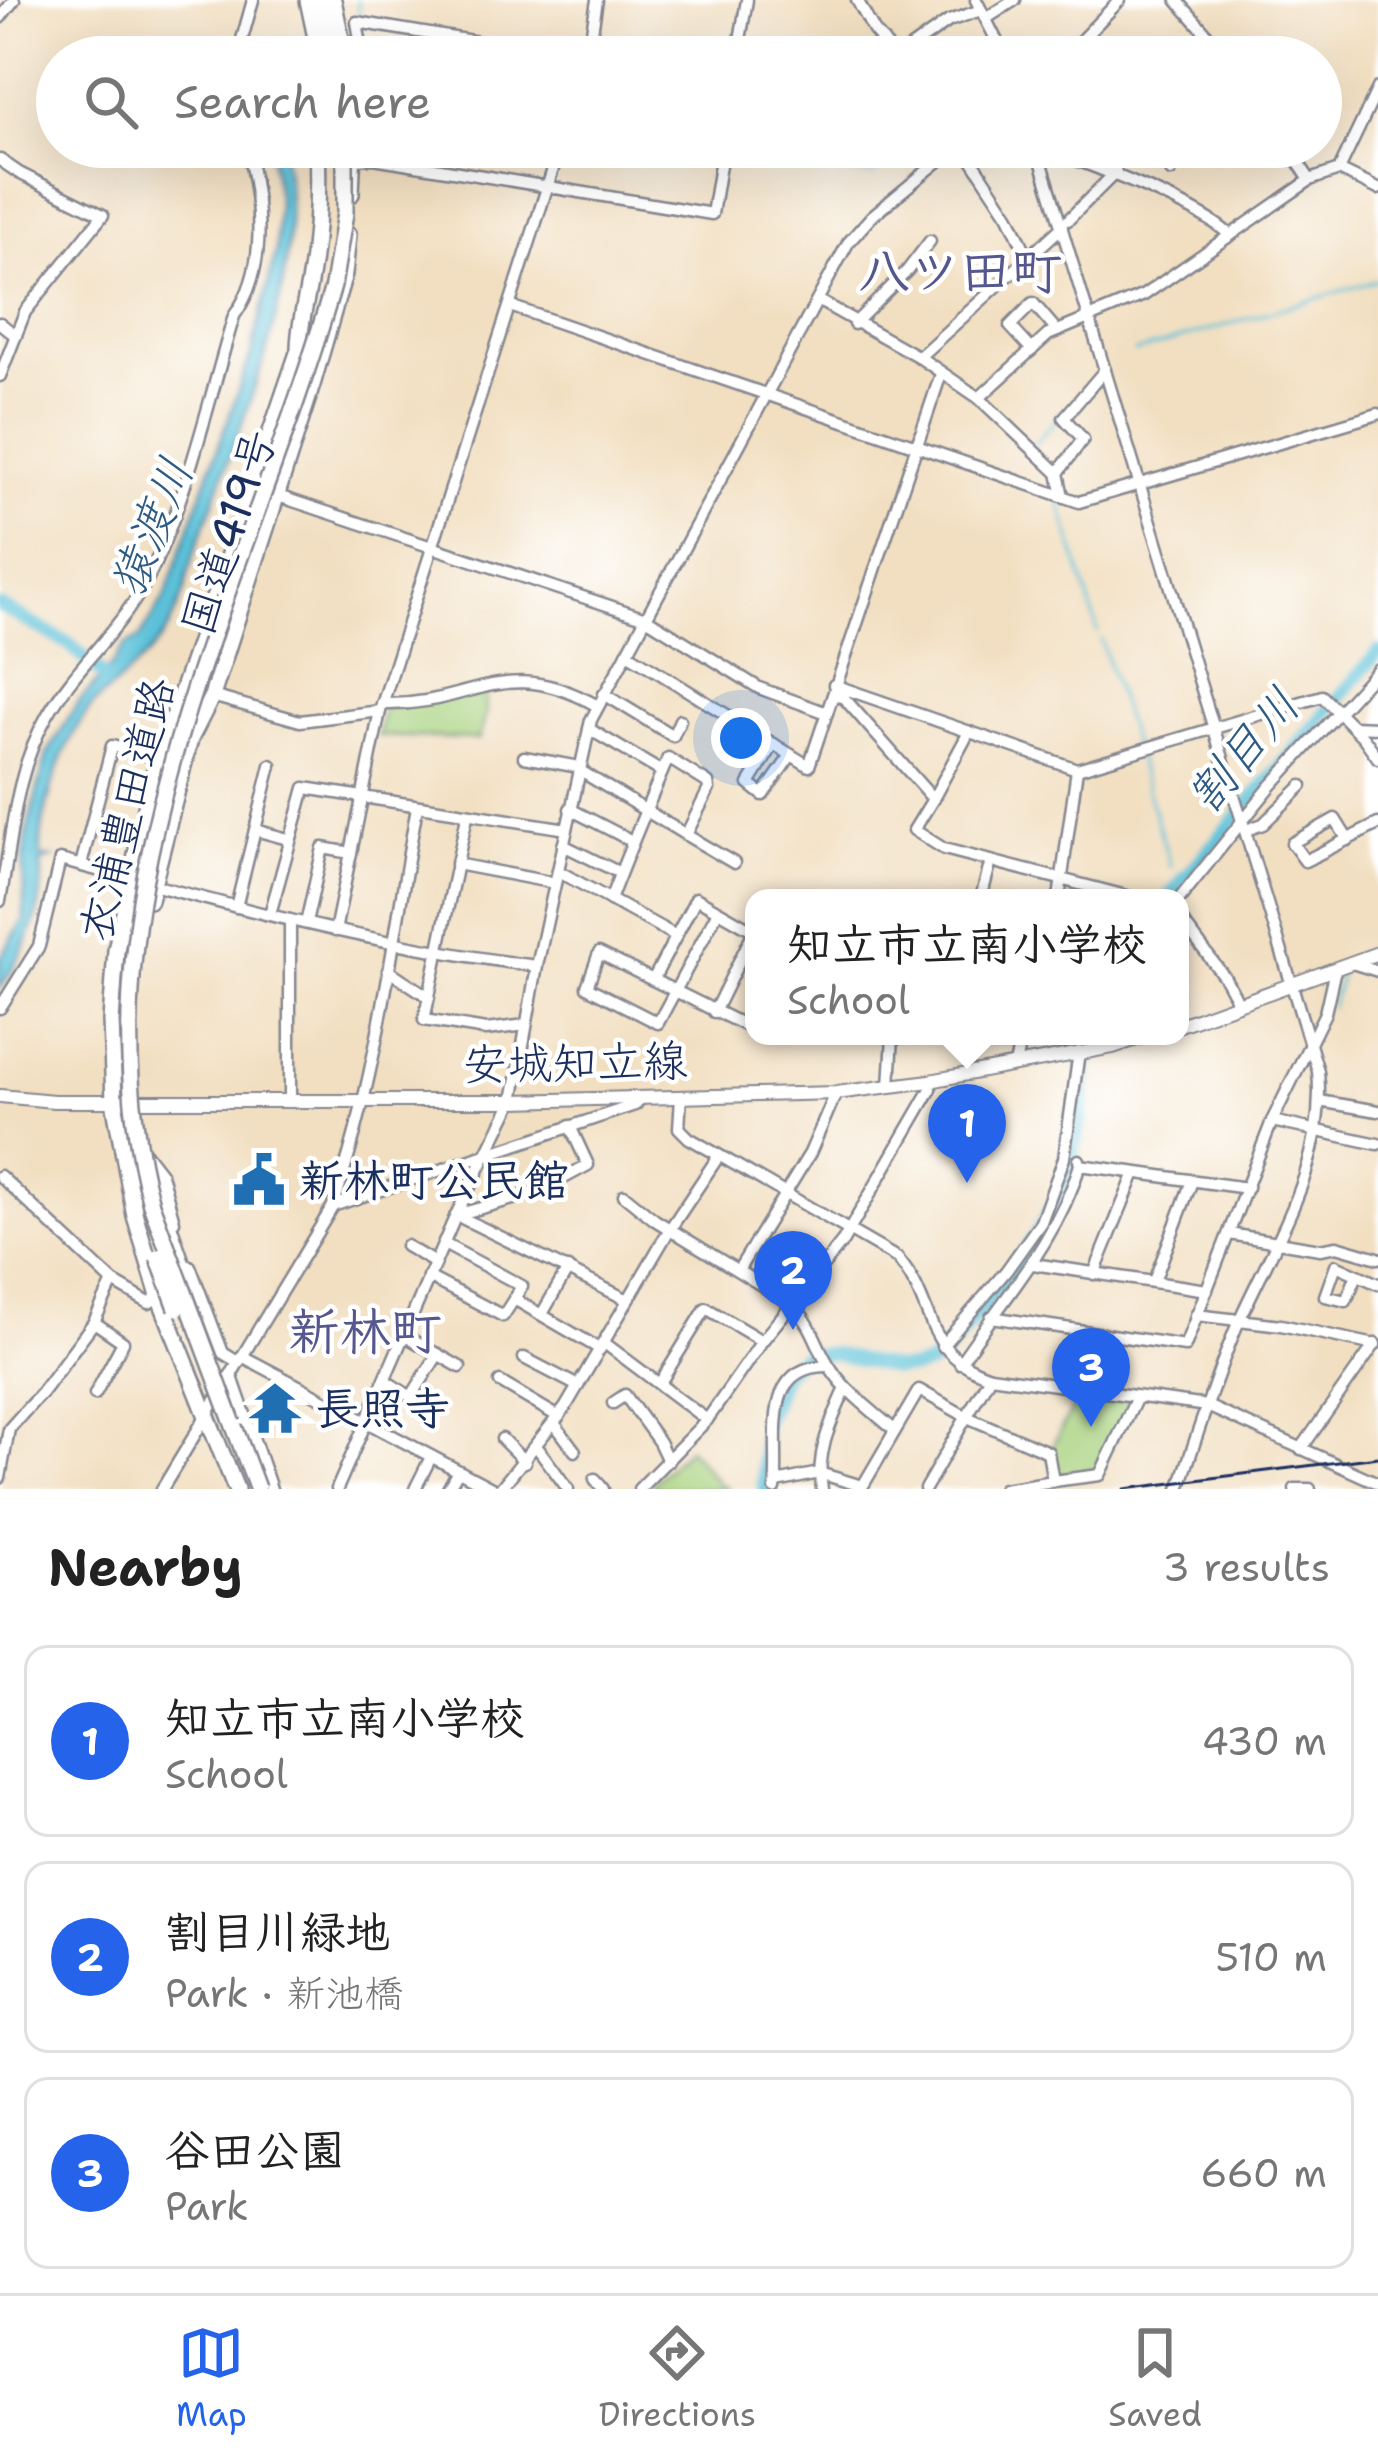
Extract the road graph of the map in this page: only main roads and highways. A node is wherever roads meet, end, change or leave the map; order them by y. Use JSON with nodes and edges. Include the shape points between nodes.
{"nodes":[{"id":1,"x":333,"y":0,"type":"edge"},
{"id":2,"x":310,"y":2,"type":"edge"},
{"id":3,"x":310,"y":36,"type":"edge"},
{"id":4,"x":321,"y":36,"type":"edge"},
{"id":5,"x":341,"y":36,"type":"edge"},
{"id":6,"x":316,"y":168,"type":"edge"},
{"id":7,"x":325,"y":168,"type":"edge"},
{"id":8,"x":343,"y":168,"type":"edge"},
{"id":9,"x":346,"y":168,"type":"edge"},
{"id":10,"x":347,"y":168,"type":"edge"},
{"id":11,"x":298,"y":350,"type":"junction"},
{"id":12,"x":302,"y":388,"type":"junction"},
{"id":13,"x":210,"y":691,"type":"junction"},
{"id":14,"x":1378,"y":953,"type":"edge"},
{"id":15,"x":1189,"y":1022,"type":"edge"},
{"id":16,"x":1110,"y":1045,"type":"edge"},
{"id":17,"x":0,"y":1096,"type":"edge"},
{"id":18,"x":138,"y":1100,"type":"junction"},
{"id":19,"x":114,"y":1101,"type":"junction"},
{"id":20,"x":233,"y":1489,"type":"edge"},
{"id":21,"x":254,"y":1489,"type":"edge"}],
"edges":[{"from":1,"to":5,"type":"highway"},
{"from":2,"to":3,"type":"highway"},
{"from":2,"to":4,"type":"highway"},
{"from":6,"to":11,"type":"highway","name":"国道419号"},
{"from":7,"to":11,"type":"highway","via":[[318,266]]},
{"from":8,"to":21,"type":"highway","name":"衣浦豊田道路","bridge":true,"via":[[292,396],[175,734],[141,866],[121,992],[124,1092],[144,1211]]},
{"from":9,"to":12,"type":"highway","name":"衣浦豊田道路","bridge":true,"via":[[333,286]]},
{"from":10,"to":13,"type":"highway","name":"国道419号","via":[[344,274]]},
{"from":11,"to":19,"type":"highway","name":"国道419号","via":[[162,747],[129,879],[111,1021]]},
{"from":12,"to":13,"type":"highway","name":"衣浦豊田道路","bridge":true},
{"from":12,"to":21,"type":"highway","name":"衣浦豊田道路","bridge":true,"via":[[166,790],[140,897],[127,1016],[151,1204]]},
{"from":13,"to":18,"type":"highway","name":"国道419号","via":[[152,887],[137,994]]},
{"from":14,"to":15,"type":"main road"},
{"from":16,"to":18,"type":"main road","name":"安城知立線","via":[[836,1093]]},
{"from":17,"to":19,"type":"main road","name":"安城知立線"},
{"from":18,"to":19,"type":"main road","name":"安城知立線"},
{"from":18,"to":21,"type":"highway","name":"国道419号","bridge":true,"via":[[145,1152],[252,1455]]},
{"from":19,"to":20,"type":"highway","name":"国道419号","via":[[159,1296]]}]}
